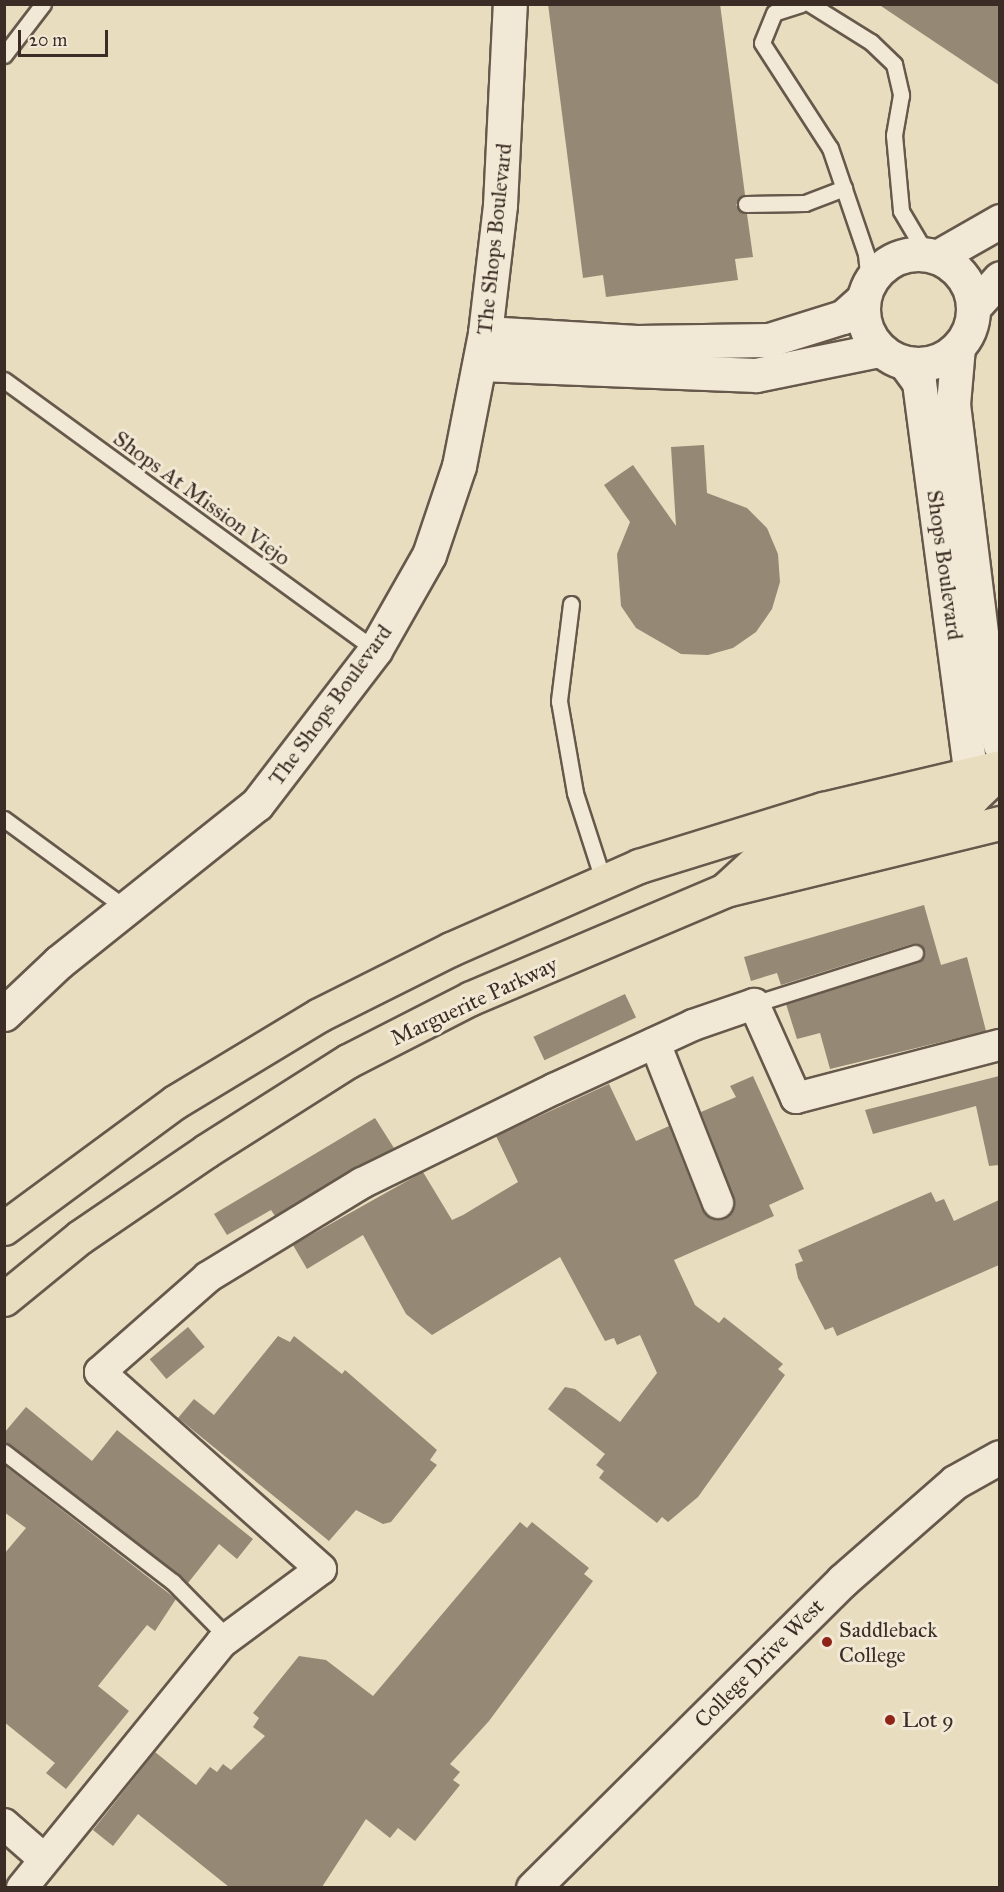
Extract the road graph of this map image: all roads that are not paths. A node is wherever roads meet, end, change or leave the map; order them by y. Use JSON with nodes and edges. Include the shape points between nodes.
{"nodes":[{"id":1,"x":43,"y":4,"type":"edge"},
{"id":2,"x":510,"y":4,"type":"edge"},
{"id":3,"x":801,"y":4,"type":"edge"},
{"id":4,"x":810,"y":4,"type":"edge"},
{"id":5,"x":4,"y":55,"type":"edge"},
{"id":6,"x":844,"y":188,"type":"junction"},
{"id":7,"x":746,"y":204,"type":"dead end"},
{"id":8,"x":999,"y":221,"type":"edge"},
{"id":9,"x":932,"y":256,"type":"junction"},
{"id":10,"x":999,"y":278,"type":"edge"},
{"id":11,"x":866,"y":290,"type":"junction"},
{"id":12,"x":973,"y":308,"type":"junction"},
{"id":13,"x":958,"y":347,"type":"junction"},
{"id":14,"x":482,"y":349,"type":"junction"},
{"id":15,"x":892,"y":356,"type":"junction"},
{"id":16,"x":4,"y":380,"type":"edge"},
{"id":17,"x":571,"y":604,"type":"dead end"},
{"id":18,"x":375,"y":650,"type":"junction"},
{"id":19,"x":999,"y":745,"type":"edge"},
{"id":20,"x":990,"y":770,"type":"edge"},
{"id":21,"x":4,"y":819,"type":"edge"},
{"id":22,"x":999,"y":823,"type":"edge"},
{"id":23,"x":604,"y":883,"type":"junction"},
{"id":24,"x":725,"y":890,"type":"junction"},
{"id":25,"x":127,"y":909,"type":"junction"},
{"id":26,"x":915,"y":953,"type":"dead end"},
{"id":27,"x":754,"y":1004,"type":"junction"},
{"id":28,"x":4,"y":1014,"type":"edge"},
{"id":29,"x":655,"y":1043,"type":"junction"},
{"id":30,"x":999,"y":1045,"type":"edge"},
{"id":31,"x":718,"y":1203,"type":"dead end"},
{"id":32,"x":4,"y":1228,"type":"edge"},
{"id":33,"x":4,"y":1299,"type":"edge"},
{"id":34,"x":4,"y":1452,"type":"edge"},
{"id":35,"x":999,"y":1457,"type":"edge"},
{"id":36,"x":228,"y":1638,"type":"junction"},
{"id":37,"x":4,"y":1824,"type":"edge"},
{"id":38,"x":44,"y":1859,"type":"junction"},
{"id":39,"x":22,"y":1887,"type":"edge"},
{"id":40,"x":533,"y":1887,"type":"edge"}],
"edges":[{"from":1,"to":5,"type":"lane"},
{"from":2,"to":14,"type":"street","name":"The Shops Boulevard","via":[[500,205]]},
{"from":3,"to":6,"type":"lane","via":[[774,13],[762,43],[830,148]]},
{"from":4,"to":9,"type":"lane","via":[[871,42],[894,64],[901,95],[894,135],[901,211]]},
{"from":6,"to":7,"type":"lane","via":[[805,202]]},
{"from":6,"to":11,"type":"lane"},
{"from":8,"to":9,"type":"street"},
{"from":9,"to":11,"type":"street","via":[[894,259]]},
{"from":9,"to":12,"type":"street","via":[[957,270]]},
{"from":10,"to":12,"type":"street","name":"Shops Boulevard"},
{"from":11,"to":14,"type":"street","via":[[843,317],[769,340]]},
{"from":11,"to":15,"type":"street","name":"Shops Boulevard","via":[[867,332]]},
{"from":12,"to":13,"type":"street","name":"Shops Boulevard"},
{"from":13,"to":15,"type":"street","via":[[934,362]]},
{"from":13,"to":19,"type":"street","name":"Shops Boulevard","via":[[953,404],[989,698]]},
{"from":14,"to":15,"type":"street","via":[[756,375]]},
{"from":14,"to":18,"type":"street","name":"The Shops Boulevard","via":[[448,507],[429,555]]},
{"from":15,"to":20,"type":"street","name":"Shops Boulevard","via":[[919,382]]},
{"from":16,"to":18,"type":"lane","name":"Shops At Mission Viejo"},
{"from":17,"to":23,"type":"lane","via":[[559,701],[575,793]]},
{"from":18,"to":25,"type":"street","name":"The Shops Boulevard","via":[[257,804]]},
{"from":20,"to":23,"type":"main road","via":[[823,809]]},
{"from":20,"to":24,"type":"main road","via":[[972,798],[763,855]]},
{"from":21,"to":25,"type":"lane"},
{"from":22,"to":24,"type":"main road","name":"Marguerite Parkway"},
{"from":23,"to":32,"type":"main road","via":[[319,1015],[175,1102]]},
{"from":24,"to":33,"type":"main road","name":"Marguerite Parkway","via":[[471,998],[348,1061],[80,1237]]},
{"from":25,"to":28,"type":"street","name":"The Shops Boulevard"},
{"from":26,"to":27,"type":"lane"},
{"from":27,"to":29,"type":"street"},
{"from":27,"to":30,"type":"street","via":[[796,1098]]},
{"from":29,"to":31,"type":"street"},
{"from":29,"to":36,"type":"street","via":[[362,1183],[208,1277],[100,1372],[321,1569]]},
{"from":34,"to":36,"type":"lane","via":[[173,1582]]},
{"from":35,"to":40,"type":"street","name":"College Drive West","via":[[940,1493],[842,1581]]},
{"from":36,"to":38,"type":"street"},
{"from":37,"to":38,"type":"street"},
{"from":38,"to":39,"type":"street"}]}
